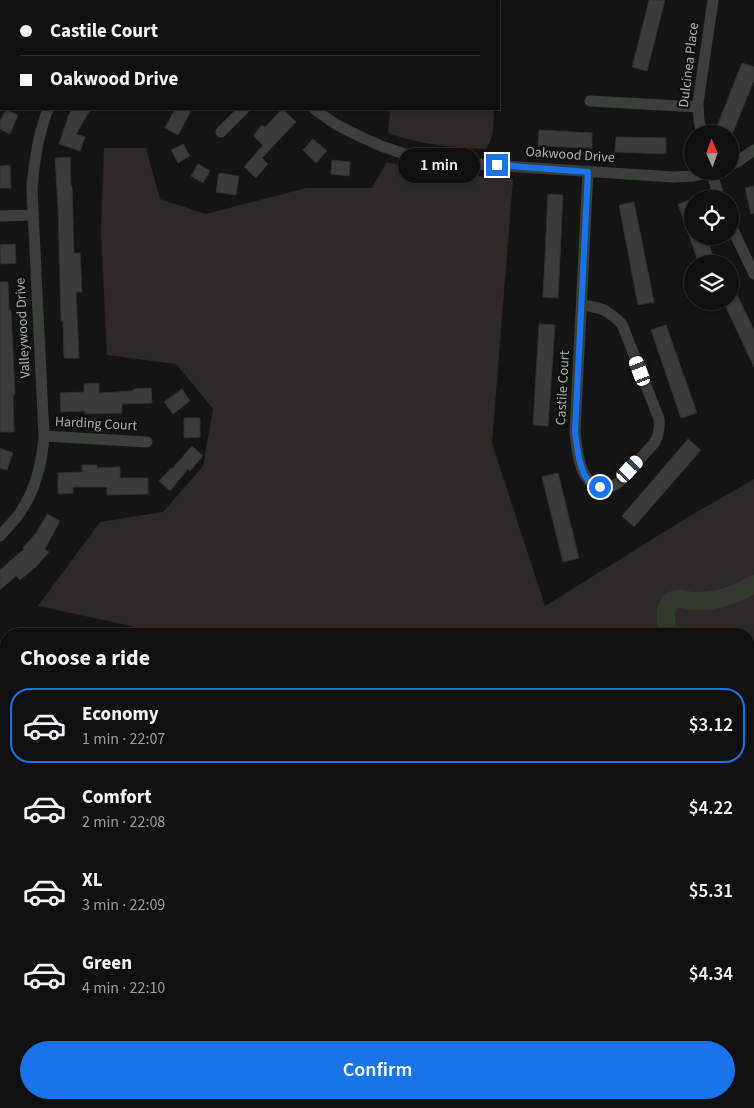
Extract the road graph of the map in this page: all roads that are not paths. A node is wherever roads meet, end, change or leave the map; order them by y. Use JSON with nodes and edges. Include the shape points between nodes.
{"nodes":[{"id":1,"x":713,"y":0,"type":"edge"},
{"id":2,"x":590,"y":101,"type":"dead end"},
{"id":3,"x":698,"y":107,"type":"junction"},
{"id":4,"x":48,"y":110,"type":"edge"},
{"id":5,"x":243,"y":110,"type":"edge"},
{"id":6,"x":316,"y":110,"type":"edge"},
{"id":7,"x":700,"y":125,"type":"edge"},
{"id":8,"x":221,"y":132,"type":"dead end"},
{"id":9,"x":754,"y":150,"type":"edge"},
{"id":10,"x":739,"y":161,"type":"edge"},
{"id":11,"x":588,"y":172,"type":"junction"},
{"id":12,"x":684,"y":176,"type":"edge"},
{"id":13,"x":32,"y":215,"type":"junction"},
{"id":14,"x":0,"y":216,"type":"edge"},
{"id":15,"x":739,"y":243,"type":"edge"},
{"id":16,"x":754,"y":274,"type":"edge"},
{"id":17,"x":582,"y":305,"type":"junction"},
{"id":18,"x":44,"y":436,"type":"junction"},
{"id":19,"x":147,"y":442,"type":"dead end"},
{"id":20,"x":0,"y":536,"type":"edge"}],
"edges":[{"from":1,"to":3,"type":"street","name":"Dulcinea Place"},
{"from":2,"to":3,"type":"street"},
{"from":3,"to":7,"type":"street","name":"Dulcinea Place"},
{"from":4,"to":13,"type":"street","name":"Valleywood Drive","via":[[37,142]]},
{"from":5,"to":8,"type":"street"},
{"from":6,"to":11,"type":"street","name":"Oakwood Drive","via":[[358,136],[405,154],[474,164]]},
{"from":9,"to":10,"type":"street"},
{"from":11,"to":12,"type":"street","name":"Oakwood Drive"},
{"from":11,"to":17,"type":"street","name":"Castile Court"},
{"from":13,"to":14,"type":"street"},
{"from":13,"to":18,"type":"street","name":"Valleywood Drive"},
{"from":15,"to":16,"type":"street"},
{"from":17,"to":17,"type":"street","name":"Castile Court","via":[[575,432],[577,449],[587,480],[600,487],[608,487],[618,483],[655,442],[659,435],[659,419],[622,324],[601,308]]},
{"from":18,"to":19,"type":"street","name":"Harding Court"},
{"from":18,"to":20,"type":"street","name":"Valleywood Drive","via":[[34,486],[16,518]]}]}
